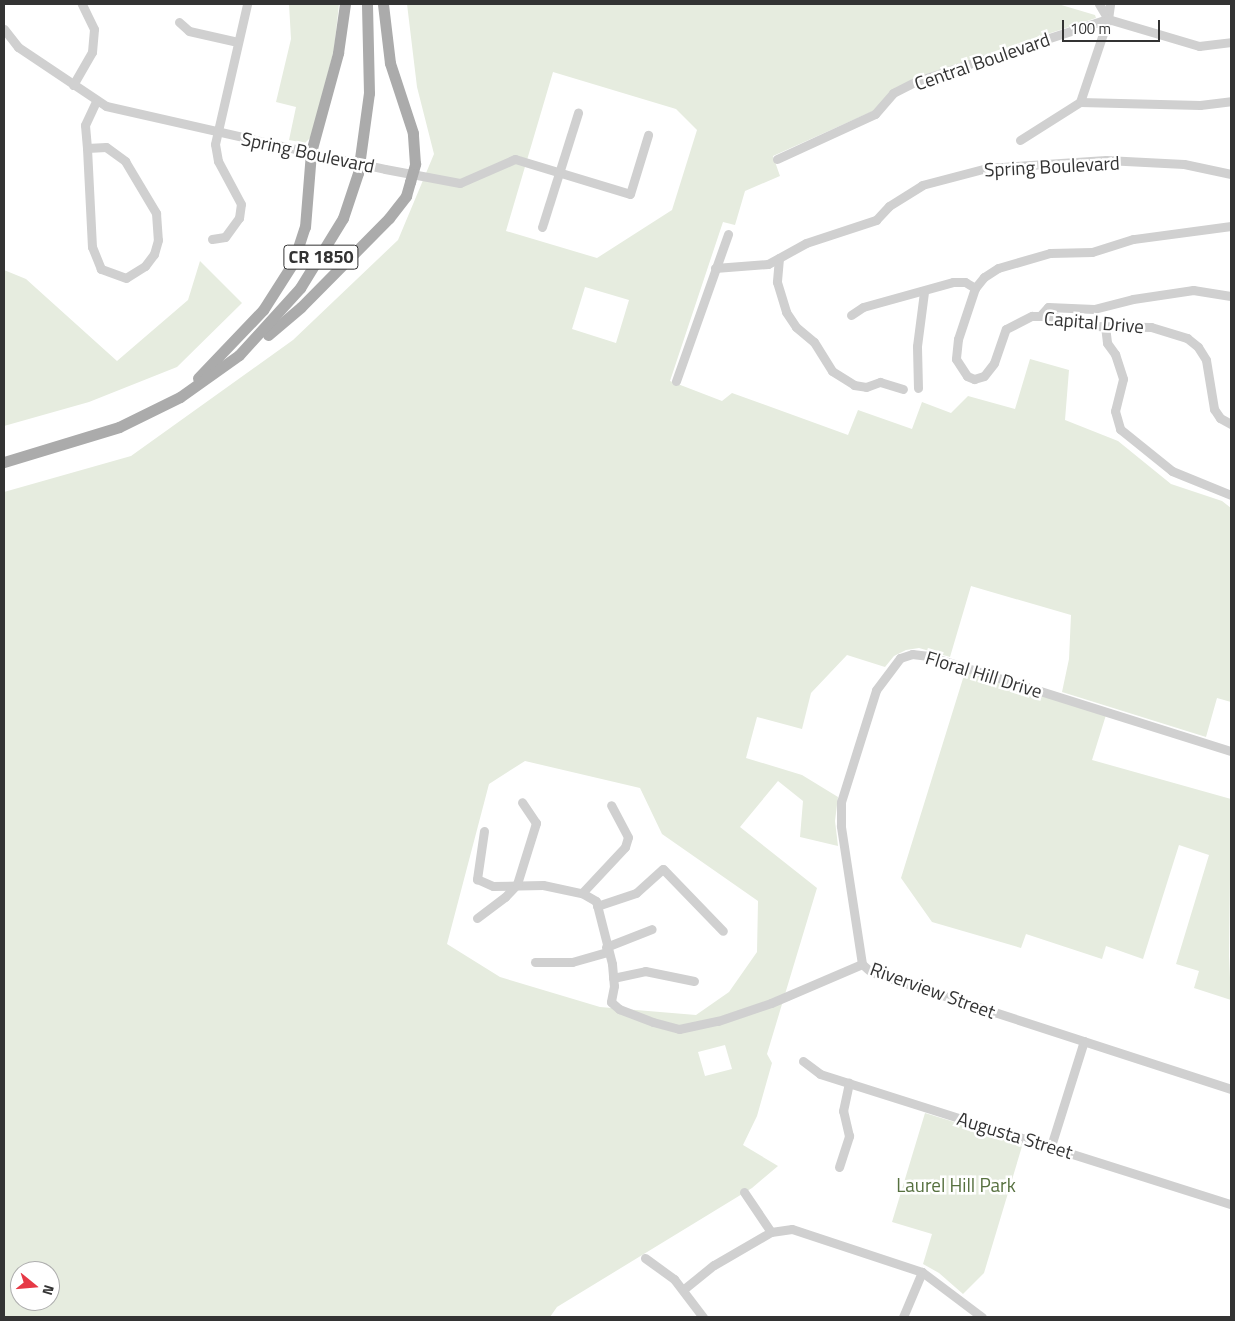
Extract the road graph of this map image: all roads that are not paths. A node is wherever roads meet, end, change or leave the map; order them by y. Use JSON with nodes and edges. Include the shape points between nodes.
{"nodes":[{"id":1,"x":82,"y":4,"type":"edge"},
{"id":2,"x":247,"y":4,"type":"edge"},
{"id":3,"x":345,"y":4,"type":"edge"},
{"id":4,"x":367,"y":4,"type":"edge"},
{"id":5,"x":383,"y":4,"type":"edge"},
{"id":6,"x":1099,"y":4,"type":"edge"},
{"id":7,"x":1110,"y":4,"type":"edge"},
{"id":8,"x":1108,"y":19,"type":"junction"},
{"id":9,"x":179,"y":22,"type":"dead end"},
{"id":10,"x":4,"y":29,"type":"edge"},
{"id":11,"x":238,"y":42,"type":"junction"},
{"id":12,"x":1231,"y":42,"type":"edge"},
{"id":13,"x":73,"y":85,"type":"junction"},
{"id":14,"x":96,"y":101,"type":"junction"},
{"id":15,"x":1231,"y":101,"type":"edge"},
{"id":16,"x":1080,"y":102,"type":"junction"},
{"id":17,"x":578,"y":113,"type":"dead end"},
{"id":18,"x":218,"y":132,"type":"junction"},
{"id":19,"x":648,"y":135,"type":"dead end"},
{"id":20,"x":1020,"y":140,"type":"dead end"},
{"id":21,"x":87,"y":148,"type":"junction"},
{"id":22,"x":311,"y":152,"type":"junction"},
{"id":23,"x":777,"y":159,"type":"dead end"},
{"id":24,"x":560,"y":172,"type":"junction"},
{"id":25,"x":412,"y":174,"type":"junction"},
{"id":26,"x":1231,"y":174,"type":"edge"},
{"id":27,"x":1231,"y":226,"type":"edge"},
{"id":28,"x":542,"y":227,"type":"dead end"},
{"id":29,"x":728,"y":234,"type":"dead end"},
{"id":30,"x":212,"y":238,"type":"dead end"},
{"id":31,"x":778,"y":258,"type":"junction"},
{"id":32,"x":716,"y":268,"type":"junction"},
{"id":33,"x":976,"y":288,"type":"junction"},
{"id":34,"x":924,"y":292,"type":"junction"},
{"id":35,"x":1231,"y":296,"type":"edge"},
{"id":36,"x":851,"y":315,"type":"dead end"},
{"id":37,"x":1040,"y":316,"type":"junction"},
{"id":38,"x":1105,"y":326,"type":"junction"},
{"id":39,"x":239,"y":355,"type":"junction"},
{"id":40,"x":676,"y":381,"type":"dead end"},
{"id":41,"x":918,"y":388,"type":"dead end"},
{"id":42,"x":903,"y":389,"type":"dead end"},
{"id":43,"x":180,"y":397,"type":"junction"},
{"id":44,"x":1231,"y":424,"type":"edge"},
{"id":45,"x":4,"y":462,"type":"edge"},
{"id":46,"x":1231,"y":494,"type":"edge"},
{"id":47,"x":1231,"y":751,"type":"edge"},
{"id":48,"x":522,"y":802,"type":"dead end"},
{"id":49,"x":611,"y":805,"type":"dead end"},
{"id":50,"x":484,"y":831,"type":"dead end"},
{"id":51,"x":517,"y":884,"type":"junction"},
{"id":52,"x":582,"y":892,"type":"junction"},
{"id":53,"x":597,"y":906,"type":"junction"},
{"id":54,"x":477,"y":918,"type":"dead end"},
{"id":55,"x":652,"y":929,"type":"dead end"},
{"id":56,"x":723,"y":931,"type":"dead end"},
{"id":57,"x":607,"y":949,"type":"junction"},
{"id":58,"x":535,"y":962,"type":"dead end"},
{"id":59,"x":862,"y":964,"type":"junction"},
{"id":60,"x":613,"y":978,"type":"junction"},
{"id":61,"x":694,"y":981,"type":"dead end"},
{"id":62,"x":1084,"y":1042,"type":"junction"},
{"id":63,"x":803,"y":1061,"type":"dead end"},
{"id":64,"x":849,"y":1083,"type":"junction"},
{"id":65,"x":1231,"y":1089,"type":"edge"},
{"id":66,"x":1051,"y":1146,"type":"junction"},
{"id":67,"x":839,"y":1167,"type":"dead end"},
{"id":68,"x":744,"y":1192,"type":"dead end"},
{"id":69,"x":1231,"y":1204,"type":"edge"},
{"id":70,"x":771,"y":1232,"type":"junction"},
{"id":71,"x":645,"y":1258,"type":"dead end"},
{"id":72,"x":922,"y":1272,"type":"junction"},
{"id":73,"x":684,"y":1289,"type":"junction"},
{"id":74,"x":703,"y":1317,"type":"edge"},
{"id":75,"x":903,"y":1317,"type":"edge"},
{"id":76,"x":982,"y":1317,"type":"edge"}],
"edges":[{"from":1,"to":13,"type":"street","via":[[94,30],[92,52]]},
{"from":2,"to":11,"type":"street"},
{"from":3,"to":22,"type":"main road","via":[[338,53]]},
{"from":4,"to":39,"type":"main road","number":"CR 1850","via":[[370,68],[365,138],[353,194],[330,243],[279,315]]},
{"from":5,"to":25,"type":"main road","via":[[390,63],[413,133]]},
{"from":6,"to":8,"type":"street"},
{"from":7,"to":8,"type":"street"},
{"from":8,"to":12,"type":"street","via":[[1198,46]]},
{"from":8,"to":16,"type":"street"},
{"from":8,"to":23,"type":"street","name":"Central Boulevard","via":[[917,81],[893,93],[875,114]]},
{"from":9,"to":11,"type":"street","via":[[189,31]]},
{"from":10,"to":13,"type":"street","name":"Spring Boulevard","via":[[18,47]]},
{"from":11,"to":18,"type":"street"},
{"from":13,"to":14,"type":"street","name":"Spring Boulevard"},
{"from":14,"to":18,"type":"street","name":"Spring Boulevard","via":[[130,114]]},
{"from":14,"to":21,"type":"street","via":[[85,126]]},
{"from":15,"to":16,"type":"street","via":[[1200,105]]},
{"from":16,"to":20,"type":"street"},
{"from":17,"to":24,"type":"street"},
{"from":18,"to":22,"type":"street","name":"Spring Boulevard"},
{"from":18,"to":30,"type":"street","via":[[215,153],[241,204],[239,218],[225,237]]},
{"from":19,"to":24,"type":"street","name":"Spring Boulevard","via":[[630,194]]},
{"from":21,"to":21,"type":"street","via":[[93,254],[101,269],[126,278],[140,270],[154,254],[158,240],[156,213],[119,155],[106,147]]},
{"from":22,"to":25,"type":"street","name":"Spring Boulevard","bridge":true},
{"from":22,"to":43,"type":"main road","via":[[305,227],[290,269],[248,328]]},
{"from":24,"to":25,"type":"street","name":"Spring Boulevard","via":[[515,159],[460,183]]},
{"from":24,"to":28,"type":"street"},
{"from":25,"to":39,"type":"main road","via":[[406,196],[389,218],[301,307]]},
{"from":26,"to":31,"type":"street","name":"Spring Boulevard","via":[[1184,164],[1106,160],[987,168],[922,185],[888,206],[876,220],[806,243]]},
{"from":27,"to":33,"type":"street","name":"Capital Drive","via":[[1133,239],[1092,252],[1050,253],[998,268],[984,277]]},
{"from":29,"to":32,"type":"street"},
{"from":31,"to":32,"type":"street","name":"Spring Boulevard","via":[[754,267]]},
{"from":31,"to":42,"type":"street","via":[[778,282],[786,312],[796,327],[814,342],[832,371],[854,385],[866,387],[880,382]]},
{"from":32,"to":40,"type":"street"},
{"from":33,"to":34,"type":"street","via":[[960,281]]},
{"from":33,"to":37,"type":"street","name":"Capital Drive","via":[[964,317],[957,351],[958,366],[968,376],[979,378],[988,372],[1002,335],[1012,324]]},
{"from":34,"to":36,"type":"street","via":[[863,307]]},
{"from":34,"to":41,"type":"street","via":[[917,346]]},
{"from":35,"to":37,"type":"street","via":[[1193,290],[1094,309],[1048,307]]},
{"from":37,"to":38,"type":"street","name":"Capital Drive"},
{"from":38,"to":44,"type":"street","name":"Capital Drive","via":[[1151,327],[1193,342],[1206,360],[1214,409],[1220,418]]},
{"from":38,"to":46,"type":"street","via":[[1107,343],[1118,360],[1123,379],[1115,411],[1120,429],[1172,471]]},
{"from":39,"to":43,"type":"main road","number":"CR 1850"},
{"from":43,"to":45,"type":"main road","number":"CR 1850","via":[[119,427]]},
{"from":47,"to":59,"type":"street","name":"Floral Hill Drive","via":[[929,656],[912,654],[900,658],[876,690],[842,802],[841,826]]},
{"from":48,"to":51,"type":"street","via":[[536,823]]},
{"from":49,"to":52,"type":"street","via":[[628,837],[625,848]]},
{"from":50,"to":51,"type":"street","via":[[477,879],[494,886]]},
{"from":51,"to":52,"type":"street"},
{"from":51,"to":54,"type":"street","via":[[506,897]]},
{"from":52,"to":53,"type":"street","via":[[596,901]]},
{"from":53,"to":56,"type":"street","via":[[636,893],[663,869]]},
{"from":53,"to":57,"type":"street"},
{"from":55,"to":57,"type":"street"},
{"from":57,"to":58,"type":"street","via":[[572,962]]},
{"from":57,"to":60,"type":"street"},
{"from":59,"to":60,"type":"street","name":"Riverview Street","via":[[771,1003],[679,1029],[619,1009],[611,1002]]},
{"from":59,"to":62,"type":"street","name":"Riverview Street","via":[[870,972]]},
{"from":60,"to":61,"type":"street","via":[[645,971]]},
{"from":62,"to":65,"type":"street","name":"Riverview Street"},
{"from":62,"to":66,"type":"street"},
{"from":63,"to":64,"type":"street","name":"Augusta Street","via":[[817,1072]]},
{"from":64,"to":66,"type":"street","name":"Augusta Street"},
{"from":64,"to":67,"type":"street","via":[[843,1111],[848,1136]]},
{"from":66,"to":69,"type":"street","name":"Augusta Street"},
{"from":68,"to":70,"type":"street"},
{"from":70,"to":72,"type":"street","via":[[801,1230]]},
{"from":70,"to":73,"type":"street","via":[[714,1265]]},
{"from":71,"to":73,"type":"street"},
{"from":72,"to":75,"type":"street"},
{"from":72,"to":76,"type":"street"},
{"from":73,"to":74,"type":"street"}]}
